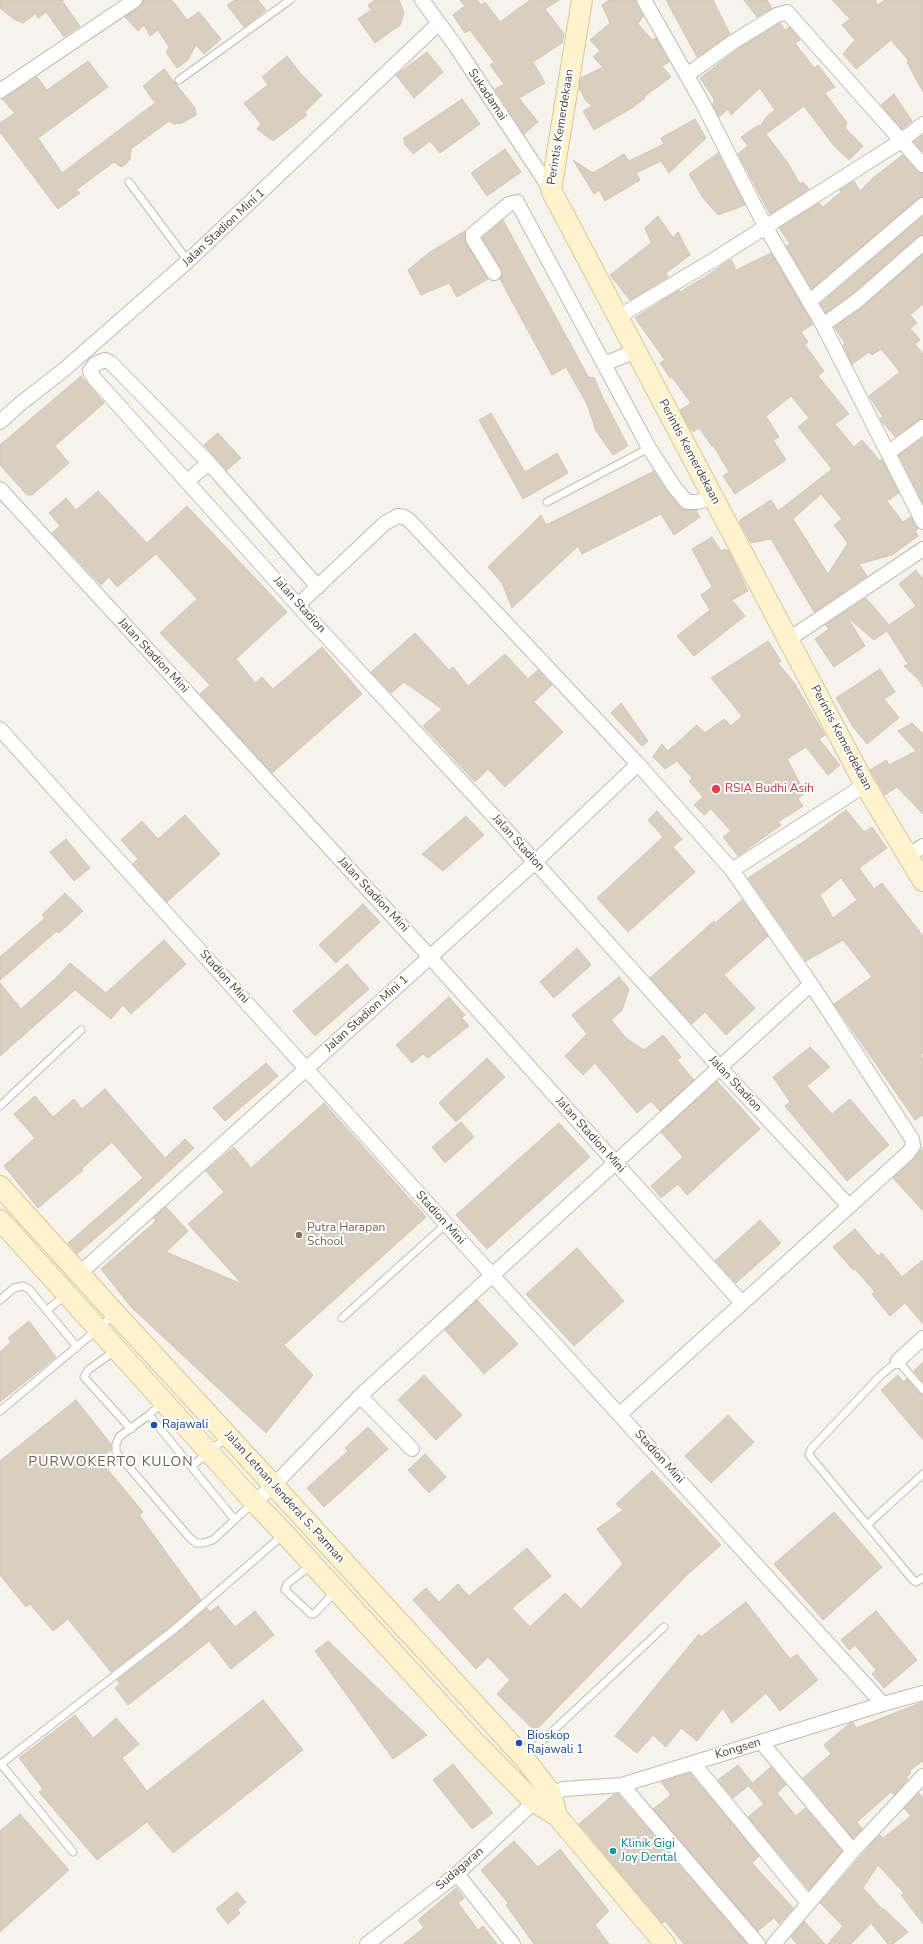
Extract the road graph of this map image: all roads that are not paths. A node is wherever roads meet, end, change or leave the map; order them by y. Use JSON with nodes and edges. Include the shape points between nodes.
{"nodes":[{"id":1,"x":135,"y":0,"type":"edge"},
{"id":2,"x":290,"y":0,"type":"edge"},
{"id":3,"x":422,"y":0,"type":"edge"},
{"id":4,"x":582,"y":0,"type":"edge"},
{"id":5,"x":644,"y":0,"type":"edge"},
{"id":6,"x":439,"y":24,"type":"junction"},
{"id":7,"x":687,"y":75,"type":"junction"},
{"id":8,"x":179,"y":80,"type":"dead end"},
{"id":9,"x":0,"y":91,"type":"edge"},
{"id":10,"x":923,"y":124,"type":"edge"},
{"id":11,"x":901,"y":141,"type":"junction"},
{"id":12,"x":923,"y":165,"type":"edge"},
{"id":13,"x":129,"y":182,"type":"dead end"},
{"id":14,"x":551,"y":190,"type":"junction"},
{"id":15,"x":923,"y":205,"type":"edge"},
{"id":16,"x":766,"y":226,"type":"junction"},
{"id":17,"x":923,"y":243,"type":"edge"},
{"id":18,"x":188,"y":262,"type":"junction"},
{"id":19,"x":494,"y":273,"type":"dead end"},
{"id":20,"x":809,"y":302,"type":"junction"},
{"id":21,"x":618,"y":317,"type":"junction"},
{"id":22,"x":823,"y":325,"type":"junction"},
{"id":23,"x":636,"y":351,"type":"junction"},
{"id":24,"x":604,"y":364,"type":"junction"},
{"id":25,"x":66,"y":368,"type":"junction"},
{"id":26,"x":90,"y":371,"type":"junction"},
{"id":27,"x":0,"y":422,"type":"edge"},
{"id":28,"x":923,"y":427,"type":"edge"},
{"id":29,"x":649,"y":448,"type":"junction"},
{"id":30,"x":889,"y":452,"type":"junction"},
{"id":31,"x":209,"y":463,"type":"junction"},
{"id":32,"x":187,"y":481,"type":"junction"},
{"id":33,"x":0,"y":489,"type":"edge"},
{"id":34,"x":713,"y":498,"type":"junction"},
{"id":35,"x":547,"y":502,"type":"dead end"},
{"id":36,"x":923,"y":522,"type":"edge"},
{"id":37,"x":923,"y":549,"type":"edge"},
{"id":38,"x":318,"y":587,"type":"junction"},
{"id":39,"x":298,"y":606,"type":"junction"},
{"id":40,"x":789,"y":639,"type":"junction"},
{"id":41,"x":0,"y":729,"type":"edge"},
{"id":42,"x":638,"y":764,"type":"junction"},
{"id":43,"x":865,"y":785,"type":"junction"},
{"id":44,"x":916,"y":851,"type":"edge"},
{"id":45,"x":535,"y":862,"type":"junction"},
{"id":46,"x":732,"y":870,"type":"junction"},
{"id":47,"x":923,"y":881,"type":"edge"},
{"id":48,"x":430,"y":957,"type":"junction"},
{"id":49,"x":811,"y":984,"type":"junction"},
{"id":50,"x":81,"y":1030,"type":"dead end"},
{"id":51,"x":720,"y":1068,"type":"junction"},
{"id":52,"x":307,"y":1069,"type":"junction"},
{"id":53,"x":0,"y":1106,"type":"edge"},
{"id":54,"x":615,"y":1163,"type":"junction"},
{"id":55,"x":0,"y":1186,"type":"edge"},
{"id":56,"x":849,"y":1206,"type":"junction"},
{"id":57,"x":0,"y":1220,"type":"edge"},
{"id":58,"x":446,"y":1224,"type":"junction"},
{"id":59,"x":87,"y":1268,"type":"junction"},
{"id":60,"x":492,"y":1275,"type":"junction"},
{"id":61,"x":66,"y":1295,"type":"junction"},
{"id":62,"x":0,"y":1300,"type":"edge"},
{"id":63,"x":742,"y":1303,"type":"junction"},
{"id":64,"x":47,"y":1310,"type":"junction"},
{"id":65,"x":114,"y":1313,"type":"junction"},
{"id":66,"x":342,"y":1318,"type":"dead end"},
{"id":67,"x":98,"y":1330,"type":"junction"},
{"id":68,"x":923,"y":1338,"type":"edge"},
{"id":69,"x":77,"y":1347,"type":"junction"},
{"id":70,"x":116,"y":1350,"type":"junction"},
{"id":71,"x":898,"y":1361,"type":"junction"},
{"id":72,"x":923,"y":1390,"type":"edge"},
{"id":73,"x":360,"y":1396,"type":"junction"},
{"id":74,"x":164,"y":1402,"type":"junction"},
{"id":75,"x":0,"y":1411,"type":"edge"},
{"id":76,"x":620,"y":1414,"type":"junction"},
{"id":77,"x":149,"y":1416,"type":"junction"},
{"id":78,"x":131,"y":1428,"type":"junction"},
{"id":79,"x":228,"y":1436,"type":"junction"},
{"id":80,"x":412,"y":1449,"type":"dead end"},
{"id":81,"x":210,"y":1452,"type":"junction"},
{"id":82,"x":192,"y":1466,"type":"junction"},
{"id":83,"x":923,"y":1474,"type":"edge"},
{"id":84,"x":273,"y":1486,"type":"junction"},
{"id":85,"x":254,"y":1502,"type":"junction"},
{"id":86,"x":235,"y":1520,"type":"junction"},
{"id":87,"x":867,"y":1525,"type":"junction"},
{"id":88,"x":285,"y":1534,"type":"junction"},
{"id":89,"x":312,"y":1565,"type":"junction"},
{"id":90,"x":923,"y":1578,"type":"edge"},
{"id":91,"x":336,"y":1590,"type":"junction"},
{"id":92,"x":664,"y":1627,"type":"dead end"},
{"id":93,"x":424,"y":1649,"type":"junction"},
{"id":94,"x":405,"y":1665,"type":"junction"},
{"id":95,"x":923,"y":1693,"type":"edge"},
{"id":96,"x":883,"y":1704,"type":"junction"},
{"id":97,"x":761,"y":1742,"type":"junction"},
{"id":98,"x":524,"y":1758,"type":"junction"},
{"id":99,"x":693,"y":1763,"type":"junction"},
{"id":100,"x":0,"y":1765,"type":"edge"},
{"id":101,"x":923,"y":1776,"type":"edge"},
{"id":102,"x":622,"y":1785,"type":"junction"},
{"id":103,"x":542,"y":1798,"type":"junction"},
{"id":104,"x":73,"y":1852,"type":"dead end"},
{"id":105,"x":853,"y":1852,"type":"junction"},
{"id":106,"x":457,"y":1874,"type":"junction"},
{"id":107,"x":808,"y":1903,"type":"junction"},
{"id":108,"x":658,"y":1942,"type":"edge"},
{"id":109,"x":367,"y":1944,"type":"edge"},
{"id":110,"x":513,"y":1944,"type":"edge"},
{"id":111,"x":758,"y":1944,"type":"edge"},
{"id":112,"x":774,"y":1944,"type":"edge"}],
"edges":[{"from":1,"to":9,"type":"street"},
{"from":2,"to":8,"type":"lane"},
{"from":3,"to":6,"type":"street","name":"Sukadamai"},
{"from":4,"to":14,"type":"street","name":"Perintis Kemerdekaan"},
{"from":5,"to":7,"type":"street"},
{"from":6,"to":14,"type":"street","name":"Sukadamai"},
{"from":6,"to":18,"type":"street","name":"Jalan Stadion Mini 1"},
{"from":7,"to":11,"type":"street","via":[[733,42],[777,15],[787,12]]},
{"from":7,"to":16,"type":"street"},
{"from":10,"to":11,"type":"street"},
{"from":11,"to":12,"type":"street"},
{"from":11,"to":16,"type":"street"},
{"from":13,"to":18,"type":"lane"},
{"from":14,"to":21,"type":"street","name":"Perintis Kemerdekaan"},
{"from":15,"to":20,"type":"street"},
{"from":16,"to":20,"type":"street"},
{"from":16,"to":21,"type":"street"},
{"from":17,"to":22,"type":"street","via":[[858,300]]},
{"from":18,"to":25,"type":"street","name":"Jalan Stadion Mini 1"},
{"from":19,"to":24,"type":"street","via":[[473,239],[473,234],[509,204],[517,202]]},
{"from":20,"to":22,"type":"street"},
{"from":21,"to":23,"type":"street","name":"Perintis Kemerdekaan"},
{"from":22,"to":30,"type":"street"},
{"from":23,"to":24,"type":"street"},
{"from":23,"to":34,"type":"street","name":"Perintis Kemerdekaan"},
{"from":24,"to":29,"type":"street"},
{"from":25,"to":26,"type":"street"},
{"from":25,"to":27,"type":"street","name":"Jalan Stadion Mini 1"},
{"from":26,"to":31,"type":"street","via":[[100,361],[105,360],[111,364]]},
{"from":26,"to":32,"type":"street","name":"Jalan Stadion"},
{"from":28,"to":30,"type":"street"},
{"from":29,"to":34,"type":"street","via":[[687,502]]},
{"from":29,"to":35,"type":"lane"},
{"from":30,"to":36,"type":"street"},
{"from":31,"to":32,"type":"street"},
{"from":31,"to":38,"type":"street"},
{"from":32,"to":39,"type":"street","name":"Jalan Stadion"},
{"from":33,"to":48,"type":"street","name":"Jalan Stadion Mini"},
{"from":34,"to":40,"type":"street","name":"Perintis Kemerdekaan"},
{"from":37,"to":40,"type":"street"},
{"from":38,"to":39,"type":"street"},
{"from":38,"to":42,"type":"street","via":[[385,522],[398,516],[404,517]]},
{"from":39,"to":45,"type":"street","name":"Jalan Stadion"},
{"from":40,"to":43,"type":"street","name":"Perintis Kemerdekaan"},
{"from":41,"to":52,"type":"street","name":"Stadion Mini"},
{"from":42,"to":45,"type":"street","name":"Jalan Stadion Mini 1"},
{"from":42,"to":46,"type":"street"},
{"from":43,"to":44,"type":"street","name":"Perintis Kemerdekaan"},
{"from":43,"to":46,"type":"street"},
{"from":44,"to":47,"type":"street","name":"Perintis Kemerdekaan"},
{"from":45,"to":48,"type":"street","name":"Jalan Stadion Mini 1"},
{"from":45,"to":51,"type":"street","name":"Jalan Stadion"},
{"from":46,"to":49,"type":"street"},
{"from":48,"to":52,"type":"street","name":"Jalan Stadion Mini 1"},
{"from":48,"to":54,"type":"street","name":"Jalan Stadion Mini"},
{"from":49,"to":51,"type":"street"},
{"from":49,"to":56,"type":"street","via":[[912,1139],[913,1146],[908,1153]]},
{"from":50,"to":53,"type":"lane"},
{"from":51,"to":54,"type":"street"},
{"from":51,"to":56,"type":"street","name":"Jalan Stadion"},
{"from":52,"to":58,"type":"street","name":"Stadion Mini"},
{"from":52,"to":59,"type":"street","name":"Jalan Stadion Mini 1"},
{"from":54,"to":60,"type":"street"},
{"from":54,"to":63,"type":"street","name":"Jalan Stadion Mini"},
{"from":55,"to":59,"type":"street","name":"Jalan Letnan Jenderal S. Parman"},
{"from":56,"to":63,"type":"street"},
{"from":57,"to":61,"type":"street","name":"Jalan Letnan Jenderal S. Parman"},
{"from":58,"to":60,"type":"street","name":"Stadion Mini"},
{"from":58,"to":66,"type":"lane"},
{"from":59,"to":65,"type":"street","name":"Jalan Letnan Jenderal S. Parman"},
{"from":60,"to":73,"type":"street"},
{"from":60,"to":76,"type":"street","name":"Stadion Mini"},
{"from":61,"to":64,"type":"lane"},
{"from":61,"to":67,"type":"street","name":"Jalan Letnan Jenderal S. Parman"},
{"from":62,"to":64,"type":"lane","via":[[14,1288],[23,1286],[28,1288]]},
{"from":63,"to":76,"type":"street"},
{"from":64,"to":69,"type":"lane"},
{"from":65,"to":67,"type":"lane"},
{"from":65,"to":79,"type":"street","name":"Jalan Letnan Jenderal S. Parman"},
{"from":67,"to":69,"type":"lane"},
{"from":67,"to":70,"type":"street","name":"Jalan Letnan Jenderal S. Parman"},
{"from":68,"to":71,"type":"street"},
{"from":69,"to":75,"type":"lane"},
{"from":70,"to":74,"type":"street","name":"Jalan Letnan Jenderal S. Parman"},
{"from":70,"to":78,"type":"lane","via":[[88,1370],[84,1377]]},
{"from":71,"to":72,"type":"lane"},
{"from":71,"to":87,"type":"lane","via":[[880,1376],[811,1449],[809,1455]]},
{"from":73,"to":80,"type":"street"},
{"from":73,"to":84,"type":"street"},
{"from":74,"to":77,"type":"lane"},
{"from":74,"to":81,"type":"street","name":"Jalan Letnan Jenderal S. Parman"},
{"from":76,"to":96,"type":"street","name":"Stadion Mini"},
{"from":77,"to":78,"type":"lane"},
{"from":77,"to":82,"type":"lane"},
{"from":78,"to":86,"type":"lane","via":[[117,1439],[116,1452],[196,1543],[213,1540]]},
{"from":79,"to":81,"type":"lane"},
{"from":79,"to":84,"type":"street","name":"Jalan Letnan Jenderal S. Parman"},
{"from":81,"to":82,"type":"lane"},
{"from":81,"to":85,"type":"street","name":"Jalan Letnan Jenderal S. Parman"},
{"from":82,"to":86,"type":"lane"},
{"from":83,"to":87,"type":"lane"},
{"from":84,"to":85,"type":"street"},
{"from":84,"to":93,"type":"street","name":"Jalan Letnan Jenderal S. Parman"},
{"from":85,"to":86,"type":"lane"},
{"from":85,"to":88,"type":"street","name":"Jalan Letnan Jenderal S. Parman"},
{"from":87,"to":90,"type":"lane","via":[[913,1580],[916,1582]]},
{"from":88,"to":89,"type":"street","name":"Jalan Letnan Jenderal S. Parman"},
{"from":88,"to":100,"type":"lane","via":[[176,1628]]},
{"from":89,"to":91,"type":"street","name":"Jalan Letnan Jenderal S. Parman"},
{"from":89,"to":91,"type":"lane","via":[[287,1584],[285,1590],[314,1614]]},
{"from":91,"to":94,"type":"street","name":"Jalan Letnan Jenderal S. Parman"},
{"from":92,"to":98,"type":"lane"},
{"from":93,"to":94,"type":"street"},
{"from":93,"to":98,"type":"street","name":"Jalan Letnan Jenderal S. Parman"},
{"from":94,"to":103,"type":"street","name":"Jalan Letnan Jenderal S. Parman","via":[[474,1741]]},
{"from":95,"to":96,"type":"street","name":"Kongsen"},
{"from":96,"to":97,"type":"street","name":"Kongsen"},
{"from":97,"to":99,"type":"street","name":"Kongsen"},
{"from":97,"to":105,"type":"street"},
{"from":98,"to":103,"type":"street","name":"Jalan Letnan Jenderal S. Parman"},
{"from":99,"to":102,"type":"street","name":"Kongsen"},
{"from":99,"to":107,"type":"street"},
{"from":100,"to":104,"type":"lane"},
{"from":101,"to":105,"type":"street"},
{"from":102,"to":103,"type":"street","name":"Kongsen","via":[[564,1789]]},
{"from":102,"to":111,"type":"street"},
{"from":103,"to":106,"type":"street","name":"Sudagaran"},
{"from":103,"to":108,"type":"street","name":"Jalan Letnan Jenderal S. Parman"},
{"from":105,"to":107,"type":"street"},
{"from":106,"to":109,"type":"street","name":"Sudagaran"},
{"from":106,"to":110,"type":"street"},
{"from":107,"to":112,"type":"street"}]}
